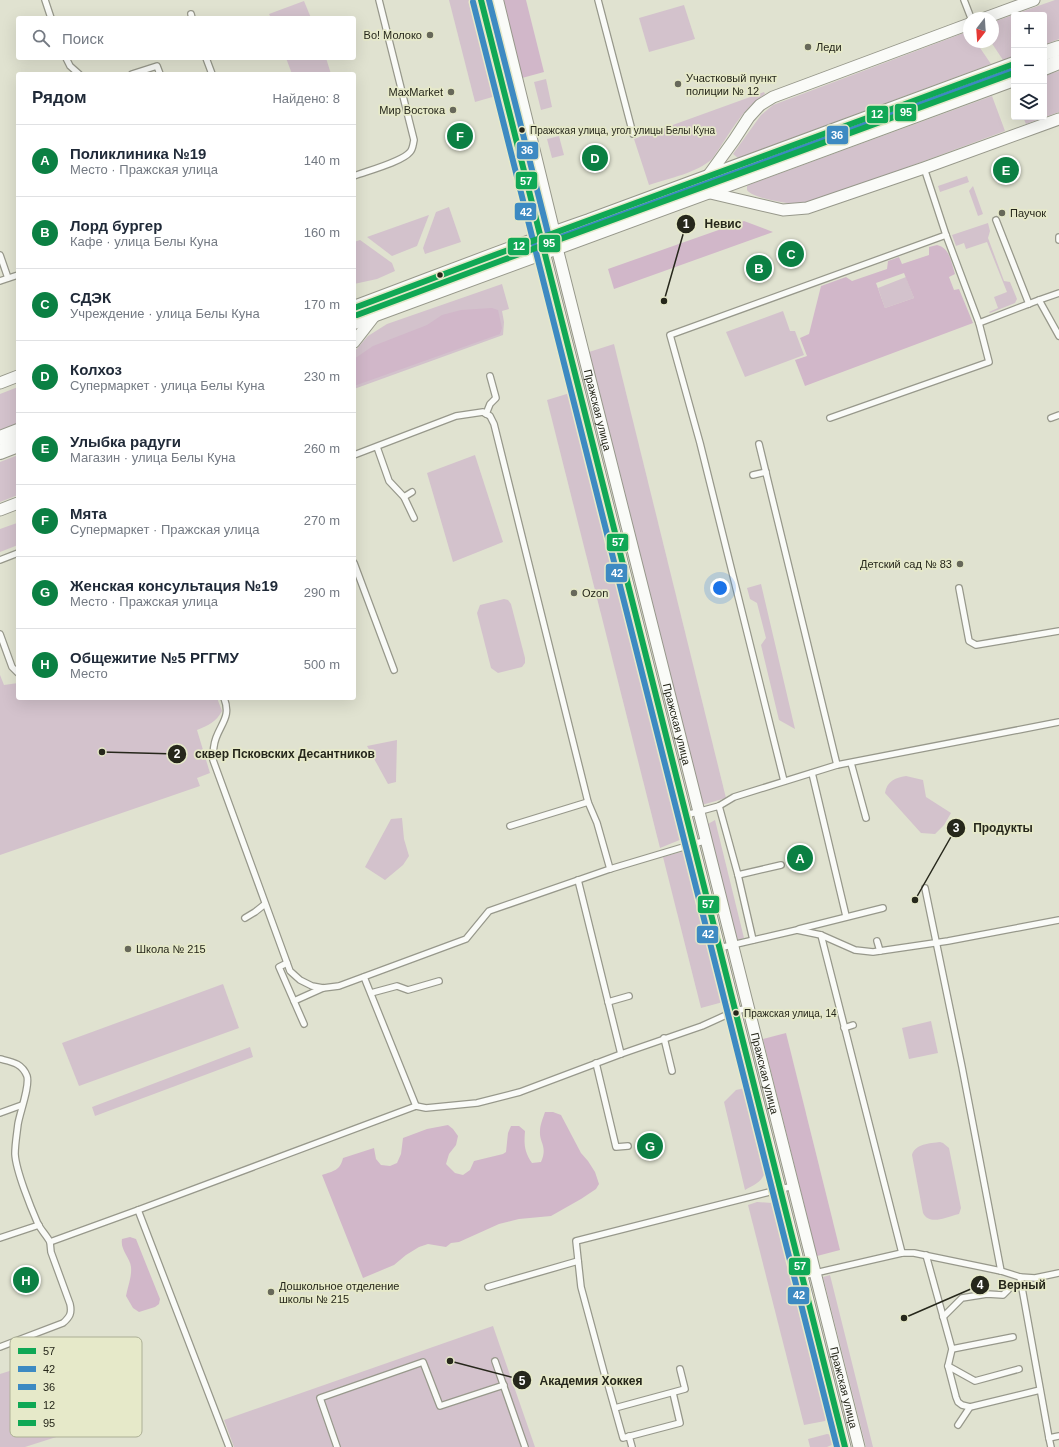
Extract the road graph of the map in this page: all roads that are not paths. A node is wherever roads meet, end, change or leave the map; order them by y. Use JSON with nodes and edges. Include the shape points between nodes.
{"nodes":[{"id":1,"x":45,"y":0,"type":"edge"},
{"id":2,"x":379,"y":0,"type":"edge"},
{"id":3,"x":481,"y":0,"type":"edge"},
{"id":4,"x":496,"y":0,"type":"edge"},
{"id":5,"x":598,"y":0,"type":"edge"},
{"id":6,"x":964,"y":0,"type":"edge"},
{"id":7,"x":1034,"y":0,"type":"edge"},
{"id":8,"x":969,"y":12,"type":"edge"},
{"id":9,"x":999,"y":13,"type":"edge"},
{"id":10,"x":50,"y":16,"type":"edge"},
{"id":11,"x":963,"y":26,"type":"edge"},
{"id":12,"x":1059,"y":48,"type":"edge"},
{"id":13,"x":1047,"y":52,"type":"edge"},
{"id":14,"x":67,"y":60,"type":"edge"},
{"id":15,"x":207,"y":60,"type":"edge"},
{"id":16,"x":1059,"y":62,"type":"edge"},
{"id":17,"x":1011,"y":65,"type":"edge"},
{"id":18,"x":1047,"y":67,"type":"edge"},
{"id":19,"x":77,"y":72,"type":"edge"},
{"id":20,"x":138,"y":72,"type":"edge"},
{"id":21,"x":159,"y":72,"type":"edge"},
{"id":22,"x":211,"y":72,"type":"edge"},
{"id":23,"x":1011,"y":80,"type":"edge"},
{"id":24,"x":1059,"y":119,"type":"edge"},
{"id":25,"x":633,"y":134,"type":"dead end"},
{"id":26,"x":924,"y":168,"type":"junction"},
{"id":27,"x":356,"y":175,"type":"edge"},
{"id":28,"x":708,"y":176,"type":"junction"},
{"id":29,"x":706,"y":192,"type":"junction"},
{"id":30,"x":996,"y":220,"type":"dead end"},
{"id":31,"x":547,"y":235,"type":"junction"},
{"id":32,"x":946,"y":235,"type":"junction"},
{"id":33,"x":550,"y":250,"type":"junction"},
{"id":34,"x":0,"y":255,"type":"edge"},
{"id":35,"x":16,"y":276,"type":"edge"},
{"id":36,"x":8,"y":278,"type":"junction"},
{"id":37,"x":0,"y":281,"type":"edge"},
{"id":38,"x":1059,"y":293,"type":"edge"},
{"id":39,"x":1039,"y":300,"type":"junction"},
{"id":40,"x":358,"y":304,"type":"edge"},
{"id":41,"x":1028,"y":304,"type":"junction"},
{"id":42,"x":375,"y":315,"type":"junction"},
{"id":43,"x":356,"y":321,"type":"edge"},
{"id":44,"x":979,"y":323,"type":"junction"},
{"id":45,"x":1059,"y":336,"type":"edge"},
{"id":46,"x":356,"y":339,"type":"edge"},
{"id":47,"x":490,"y":376,"type":"dead end"},
{"id":48,"x":16,"y":377,"type":"edge"},
{"id":49,"x":0,"y":383,"type":"edge"},
{"id":50,"x":486,"y":414,"type":"junction"},
{"id":51,"x":1059,"y":415,"type":"edge"},
{"id":52,"x":830,"y":418,"type":"dead end"},
{"id":53,"x":1051,"y":418,"type":"dead end"},
{"id":54,"x":16,"y":432,"type":"edge"},
{"id":55,"x":0,"y":438,"type":"edge"},
{"id":56,"x":758,"y":444,"type":"dead end"},
{"id":57,"x":16,"y":446,"type":"edge"},
{"id":58,"x":377,"y":447,"type":"junction"},
{"id":59,"x":0,"y":452,"type":"edge"},
{"id":60,"x":356,"y":454,"type":"edge"},
{"id":61,"x":766,"y":472,"type":"junction"},
{"id":62,"x":753,"y":475,"type":"dead end"},
{"id":63,"x":412,"y":492,"type":"dead end"},
{"id":64,"x":404,"y":497,"type":"junction"},
{"id":65,"x":16,"y":505,"type":"edge"},
{"id":66,"x":0,"y":510,"type":"edge"},
{"id":67,"x":414,"y":518,"type":"dead end"},
{"id":68,"x":16,"y":554,"type":"edge"},
{"id":69,"x":0,"y":560,"type":"edge"},
{"id":70,"x":356,"y":568,"type":"edge"},
{"id":71,"x":958,"y":588,"type":"dead end"},
{"id":72,"x":1059,"y":631,"type":"edge"},
{"id":73,"x":0,"y":634,"type":"edge"},
{"id":74,"x":394,"y":670,"type":"dead end"},
{"id":75,"x":16,"y":671,"type":"edge"},
{"id":76,"x":225,"y":700,"type":"edge"},
{"id":77,"x":1059,"y":722,"type":"edge"},
{"id":78,"x":851,"y":763,"type":"junction"},
{"id":79,"x":837,"y":765,"type":"junction"},
{"id":80,"x":812,"y":773,"type":"junction"},
{"id":81,"x":784,"y":781,"type":"junction"},
{"id":82,"x":588,"y":802,"type":"junction"},
{"id":83,"x":719,"y":806,"type":"junction"},
{"id":84,"x":700,"y":812,"type":"junction"},
{"id":85,"x":686,"y":815,"type":"junction"},
{"id":86,"x":866,"y":818,"type":"dead end"},
{"id":87,"x":510,"y":826,"type":"dead end"},
{"id":88,"x":707,"y":840,"type":"junction"},
{"id":89,"x":693,"y":843,"type":"junction"},
{"id":90,"x":781,"y":865,"type":"dead end"},
{"id":91,"x":610,"y":869,"type":"junction"},
{"id":92,"x":738,"y":875,"type":"junction"},
{"id":93,"x":578,"y":880,"type":"junction"},
{"id":94,"x":925,"y":888,"type":"dead end"},
{"id":95,"x":265,"y":904,"type":"junction"},
{"id":96,"x":883,"y":908,"type":"dead end"},
{"id":97,"x":846,"y":916,"type":"junction"},
{"id":98,"x":245,"y":918,"type":"dead end"},
{"id":99,"x":1059,"y":920,"type":"edge"},
{"id":100,"x":797,"y":930,"type":"junction"},
{"id":101,"x":821,"y":935,"type":"junction"},
{"id":102,"x":752,"y":940,"type":"junction"},
{"id":103,"x":878,"y":941,"type":"dead end"},
{"id":104,"x":936,"y":942,"type":"junction"},
{"id":105,"x":732,"y":946,"type":"junction"},
{"id":106,"x":720,"y":948,"type":"junction"},
{"id":107,"x":880,"y":951,"type":"junction"},
{"id":108,"x":287,"y":963,"type":"junction"},
{"id":109,"x":364,"y":977,"type":"junction"},
{"id":110,"x":439,"y":981,"type":"dead end"},
{"id":111,"x":323,"y":988,"type":"junction"},
{"id":112,"x":371,"y":993,"type":"junction"},
{"id":113,"x":629,"y":996,"type":"dead end"},
{"id":114,"x":294,"y":1001,"type":"junction"},
{"id":115,"x":608,"y":1002,"type":"junction"},
{"id":116,"x":749,"y":1008,"type":"junction"},
{"id":117,"x":735,"y":1011,"type":"junction"},
{"id":118,"x":304,"y":1024,"type":"dead end"},
{"id":119,"x":853,"y":1025,"type":"dead end"},
{"id":120,"x":844,"y":1028,"type":"junction"},
{"id":121,"x":664,"y":1038,"type":"junction"},
{"id":122,"x":621,"y":1054,"type":"junction"},
{"id":123,"x":0,"y":1059,"type":"edge"},
{"id":124,"x":596,"y":1063,"type":"junction"},
{"id":125,"x":672,"y":1071,"type":"dead end"},
{"id":126,"x":22,"y":1105,"type":"junction"},
{"id":127,"x":416,"y":1106,"type":"junction"},
{"id":128,"x":0,"y":1113,"type":"edge"},
{"id":129,"x":628,"y":1146,"type":"dead end"},
{"id":130,"x":793,"y":1186,"type":"junction"},
{"id":131,"x":779,"y":1188,"type":"junction"},
{"id":132,"x":138,"y":1210,"type":"junction"},
{"id":133,"x":39,"y":1225,"type":"junction"},
{"id":134,"x":0,"y":1238,"type":"edge"},
{"id":135,"x":50,"y":1242,"type":"junction"},
{"id":136,"x":902,"y":1253,"type":"junction"},
{"id":137,"x":926,"y":1255,"type":"junction"},
{"id":138,"x":578,"y":1261,"type":"junction"},
{"id":139,"x":1001,"y":1271,"type":"junction"},
{"id":140,"x":816,"y":1273,"type":"junction"},
{"id":141,"x":1059,"y":1273,"type":"edge"},
{"id":142,"x":802,"y":1276,"type":"junction"},
{"id":143,"x":1020,"y":1277,"type":"junction"},
{"id":144,"x":488,"y":1287,"type":"dead end"},
{"id":145,"x":1008,"y":1290,"type":"dead end"},
{"id":146,"x":943,"y":1317,"type":"junction"},
{"id":147,"x":26,"y":1337,"type":"edge"},
{"id":148,"x":1013,"y":1337,"type":"dead end"},
{"id":149,"x":10,"y":1343,"type":"edge"},
{"id":150,"x":0,"y":1347,"type":"edge"},
{"id":151,"x":952,"y":1349,"type":"junction"},
{"id":152,"x":495,"y":1362,"type":"dead end"},
{"id":153,"x":948,"y":1366,"type":"junction"},
{"id":154,"x":680,"y":1369,"type":"dead end"},
{"id":155,"x":1019,"y":1369,"type":"dead end"},
{"id":156,"x":504,"y":1385,"type":"junction"},
{"id":157,"x":1040,"y":1390,"type":"junction"},
{"id":158,"x":673,"y":1393,"type":"junction"},
{"id":159,"x":970,"y":1407,"type":"junction"},
{"id":160,"x":615,"y":1408,"type":"junction"},
{"id":161,"x":853,"y":1421,"type":"junction"},
{"id":162,"x":839,"y":1424,"type":"junction"},
{"id":163,"x":958,"y":1425,"type":"dead end"},
{"id":164,"x":629,"y":1436,"type":"junction"},
{"id":165,"x":1059,"y":1436,"type":"edge"},
{"id":166,"x":1049,"y":1438,"type":"junction"},
{"id":167,"x":859,"y":1445,"type":"edge"},
{"id":168,"x":229,"y":1447,"type":"edge"},
{"id":169,"x":337,"y":1447,"type":"edge"},
{"id":170,"x":525,"y":1447,"type":"edge"},
{"id":171,"x":632,"y":1447,"type":"edge"},
{"id":172,"x":844,"y":1447,"type":"edge"},
{"id":173,"x":1051,"y":1447,"type":"edge"}],
"edges":[{"from":1,"to":10,"type":"lane"},
{"from":2,"to":27,"type":"lane","via":[[414,140],[410,152],[398,161]]},
{"from":3,"to":31,"type":"street","name":"Пражская улица"},
{"from":4,"to":31,"type":"street","name":"Пражская улица"},
{"from":5,"to":25,"type":"lane"},
{"from":6,"to":8,"type":"lane"},
{"from":7,"to":9,"type":"street"},
{"from":11,"to":28,"type":"street","via":[[773,97],[760,105],[749,117]]},
{"from":12,"to":13,"type":"street"},
{"from":14,"to":19,"type":"lane"},
{"from":15,"to":22,"type":"lane"},
{"from":16,"to":18,"type":"street"},
{"from":17,"to":28,"type":"street"},
{"from":20,"to":21,"type":"lane","via":[[157,66]]},
{"from":23,"to":29,"type":"street"},
{"from":24,"to":26,"type":"street"},
{"from":26,"to":29,"type":"street","via":[[807,208],[783,210]]},
{"from":26,"to":32,"type":"lane"},
{"from":28,"to":31,"type":"street"},
{"from":29,"to":33,"type":"street"},
{"from":30,"to":41,"type":"lane"},
{"from":31,"to":33,"type":"street","name":"Пражская улица"},
{"from":31,"to":40,"type":"street"},
{"from":32,"to":44,"type":"lane"},
{"from":32,"to":81,"type":"lane","via":[[670,335],[701,448]]},
{"from":33,"to":42,"type":"street"},
{"from":33,"to":84,"type":"street","name":"Пражская улица"},
{"from":33,"to":85,"type":"street","name":"Пражская улица"},
{"from":34,"to":36,"type":"lane"},
{"from":35,"to":36,"type":"lane"},
{"from":36,"to":37,"type":"lane"},
{"from":38,"to":39,"type":"lane"},
{"from":39,"to":41,"type":"lane"},
{"from":39,"to":45,"type":"lane"},
{"from":41,"to":44,"type":"lane"},
{"from":42,"to":43,"type":"street"},
{"from":42,"to":46,"type":"street"},
{"from":44,"to":52,"type":"lane","via":[[989,362]]},
{"from":47,"to":50,"type":"lane","via":[[496,398]]},
{"from":48,"to":49,"type":"street"},
{"from":50,"to":58,"type":"lane","via":[[483,412],[456,416]]},
{"from":50,"to":82,"type":"lane","via":[[494,424]]},
{"from":51,"to":53,"type":"lane"},
{"from":54,"to":55,"type":"street"},
{"from":56,"to":61,"type":"lane"},
{"from":57,"to":59,"type":"street"},
{"from":58,"to":60,"type":"lane"},
{"from":58,"to":64,"type":"lane","via":[[389,481]]},
{"from":61,"to":62,"type":"lane"},
{"from":61,"to":79,"type":"lane"},
{"from":63,"to":64,"type":"lane"},
{"from":64,"to":67,"type":"lane"},
{"from":65,"to":66,"type":"street"},
{"from":68,"to":69,"type":"lane"},
{"from":70,"to":74,"type":"lane"},
{"from":71,"to":72,"type":"lane","via":[[969,641],[976,645]]},
{"from":73,"to":75,"type":"lane","via":[[12,667]]},
{"from":76,"to":95,"type":"lane","via":[[226,715],[212,750],[213,760]]},
{"from":77,"to":78,"type":"lane"},
{"from":78,"to":79,"type":"lane"},
{"from":78,"to":86,"type":"lane"},
{"from":79,"to":80,"type":"lane"},
{"from":80,"to":81,"type":"lane"},
{"from":80,"to":97,"type":"lane"},
{"from":81,"to":83,"type":"lane","via":[[734,797]]},
{"from":82,"to":87,"type":"lane"},
{"from":82,"to":91,"type":"lane"},
{"from":83,"to":84,"type":"lane"},
{"from":83,"to":92,"type":"lane"},
{"from":84,"to":85,"type":"lane"},
{"from":84,"to":88,"type":"street","name":"Пражская улица"},
{"from":85,"to":89,"type":"street","name":"Пражская улица"},
{"from":88,"to":89,"type":"lane"},
{"from":88,"to":105,"type":"street","name":"Пражская улица"},
{"from":89,"to":91,"type":"lane"},
{"from":89,"to":106,"type":"street","name":"Пражская улица"},
{"from":90,"to":92,"type":"lane"},
{"from":91,"to":93,"type":"lane"},
{"from":92,"to":102,"type":"lane"},
{"from":93,"to":109,"type":"lane","via":[[489,911],[466,939]]},
{"from":93,"to":115,"type":"lane"},
{"from":94,"to":104,"type":"lane"},
{"from":95,"to":98,"type":"lane"},
{"from":95,"to":108,"type":"lane"},
{"from":96,"to":97,"type":"lane"},
{"from":97,"to":100,"type":"lane"},
{"from":99,"to":104,"type":"lane"},
{"from":100,"to":101,"type":"lane"},
{"from":100,"to":102,"type":"lane"},
{"from":101,"to":107,"type":"lane","via":[[855,950]]},
{"from":101,"to":120,"type":"lane"},
{"from":102,"to":105,"type":"lane"},
{"from":103,"to":107,"type":"lane"},
{"from":104,"to":107,"type":"lane"},
{"from":104,"to":139,"type":"lane"},
{"from":105,"to":106,"type":"lane"},
{"from":105,"to":116,"type":"street","name":"Пражская улица"},
{"from":106,"to":117,"type":"street","name":"Пражская улица"},
{"from":108,"to":111,"type":"lane","via":[[290,971],[300,980]]},
{"from":108,"to":114,"type":"lane","via":[[279,968]]},
{"from":109,"to":111,"type":"lane","via":[[339,986]]},
{"from":109,"to":112,"type":"lane"},
{"from":110,"to":112,"type":"lane","via":[[408,990],[397,986]]},
{"from":111,"to":114,"type":"lane"},
{"from":112,"to":127,"type":"lane"},
{"from":113,"to":115,"type":"lane"},
{"from":114,"to":118,"type":"lane"},
{"from":115,"to":122,"type":"lane"},
{"from":116,"to":117,"type":"lane"},
{"from":116,"to":130,"type":"street","name":"Пражская улица"},
{"from":117,"to":121,"type":"lane","via":[[702,1026]]},
{"from":117,"to":131,"type":"street","name":"Пражская улица"},
{"from":119,"to":120,"type":"lane"},
{"from":120,"to":136,"type":"lane"},
{"from":121,"to":122,"type":"lane"},
{"from":121,"to":125,"type":"lane"},
{"from":122,"to":124,"type":"lane"},
{"from":123,"to":126,"type":"lane","via":[[22,1066],[27,1077],[26,1094]]},
{"from":124,"to":127,"type":"lane","via":[[503,1097],[477,1103],[426,1108]]},
{"from":124,"to":129,"type":"lane","via":[[616,1147]]},
{"from":126,"to":128,"type":"lane"},
{"from":126,"to":133,"type":"lane","via":[[15,1154],[17,1168]]},
{"from":127,"to":132,"type":"lane"},
{"from":130,"to":131,"type":"lane"},
{"from":130,"to":140,"type":"street","name":"Пражская улица"},
{"from":131,"to":138,"type":"lane","via":[[576,1241]]},
{"from":131,"to":142,"type":"street","name":"Пражская улица"},
{"from":132,"to":135,"type":"lane"},
{"from":132,"to":168,"type":"lane"},
{"from":133,"to":134,"type":"lane"},
{"from":133,"to":135,"type":"lane"},
{"from":135,"to":147,"type":"lane","via":[[51,1252],[72,1311],[69,1318],[62,1323]]},
{"from":136,"to":137,"type":"lane"},
{"from":136,"to":140,"type":"lane"},
{"from":137,"to":139,"type":"lane"},
{"from":137,"to":146,"type":"lane"},
{"from":138,"to":144,"type":"lane"},
{"from":138,"to":160,"type":"lane","via":[[581,1287]]},
{"from":139,"to":143,"type":"lane"},
{"from":140,"to":142,"type":"lane"},
{"from":140,"to":161,"type":"street","name":"Пражская улица"},
{"from":141,"to":143,"type":"lane","via":[[1036,1278]]},
{"from":142,"to":162,"type":"street","name":"Пражская улица"},
{"from":143,"to":157,"type":"lane"},
{"from":145,"to":146,"type":"lane","via":[[1003,1296],[987,1294],[962,1298]]},
{"from":146,"to":151,"type":"lane"},
{"from":148,"to":151,"type":"lane"},
{"from":149,"to":150,"type":"lane"},
{"from":151,"to":153,"type":"lane"},
{"from":152,"to":156,"type":"lane"},
{"from":153,"to":155,"type":"lane","via":[[975,1381]]},
{"from":153,"to":159,"type":"lane","via":[[958,1402]]},
{"from":154,"to":158,"type":"lane","via":[[685,1389]]},
{"from":156,"to":169,"type":"lane","via":[[440,1406],[423,1362],[320,1398]]},
{"from":156,"to":170,"type":"lane"},
{"from":157,"to":159,"type":"lane"},
{"from":157,"to":166,"type":"lane"},
{"from":158,"to":160,"type":"lane"},
{"from":158,"to":164,"type":"lane","via":[[680,1423]]},
{"from":159,"to":163,"type":"lane"},
{"from":160,"to":164,"type":"lane","via":[[623,1438]]},
{"from":161,"to":162,"type":"lane"},
{"from":161,"to":167,"type":"street","name":"Пражская улица"},
{"from":162,"to":172,"type":"street","name":"Пражская улица"},
{"from":164,"to":171,"type":"lane"},
{"from":165,"to":166,"type":"lane"},
{"from":166,"to":173,"type":"lane"},
{"from":167,"to":172,"type":"lane"}]}
